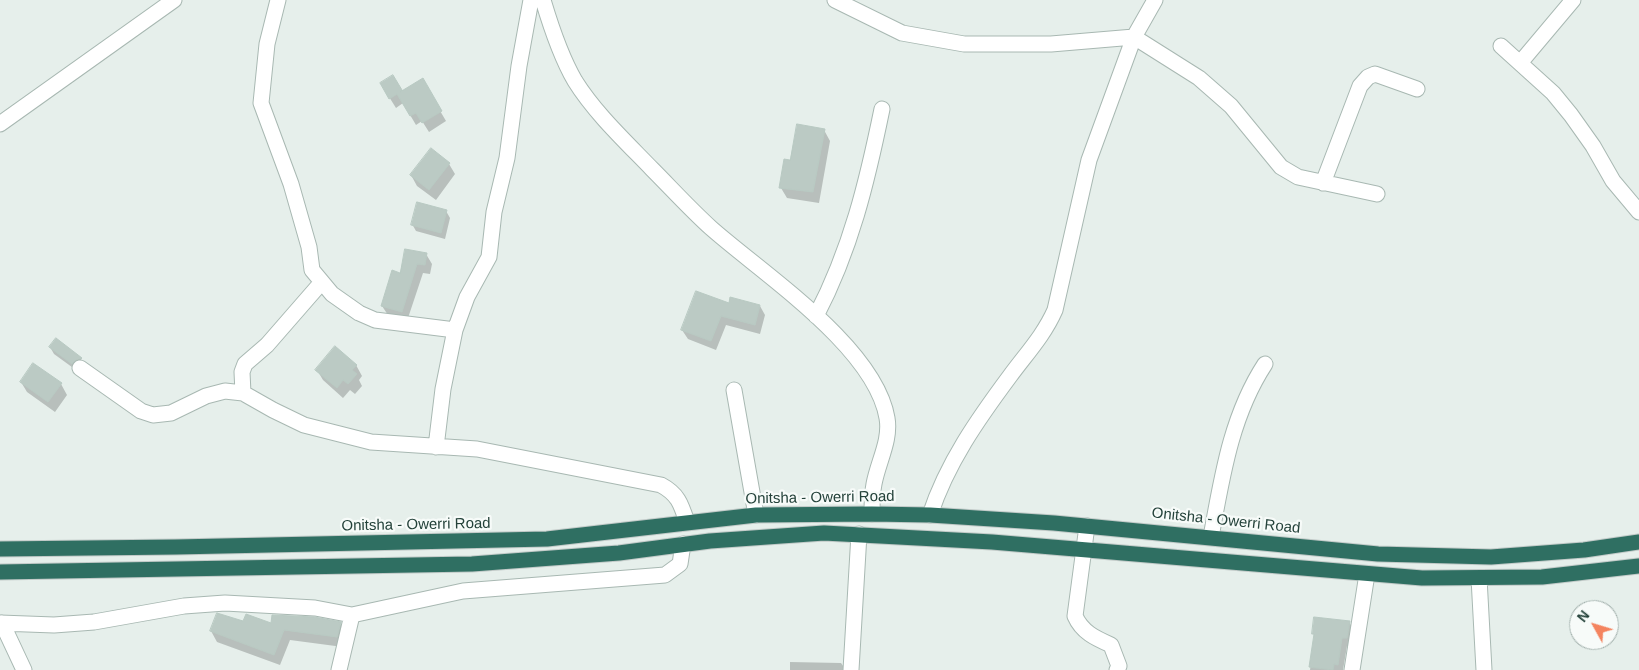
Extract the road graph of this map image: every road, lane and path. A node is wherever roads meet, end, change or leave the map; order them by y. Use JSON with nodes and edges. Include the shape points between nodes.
{"nodes":[{"id":1,"x":174,"y":0,"type":"edge"},
{"id":2,"x":278,"y":0,"type":"edge"},
{"id":3,"x":531,"y":0,"type":"edge"},
{"id":4,"x":544,"y":0,"type":"edge"},
{"id":5,"x":835,"y":0,"type":"edge"},
{"id":6,"x":1155,"y":0,"type":"edge"},
{"id":7,"x":1573,"y":0,"type":"edge"},
{"id":8,"x":1134,"y":37,"type":"junction"},
{"id":9,"x":1501,"y":46,"type":"dead end"},
{"id":10,"x":1520,"y":63,"type":"junction"},
{"id":11,"x":1417,"y":89,"type":"dead end"},
{"id":12,"x":882,"y":108,"type":"dead end"},
{"id":13,"x":0,"y":124,"type":"edge"},
{"id":14,"x":1323,"y":182,"type":"junction"},
{"id":15,"x":1377,"y":194,"type":"dead end"},
{"id":16,"x":1639,"y":212,"type":"edge"},
{"id":17,"x":321,"y":283,"type":"junction"},
{"id":18,"x":816,"y":316,"type":"junction"},
{"id":19,"x":455,"y":330,"type":"junction"},
{"id":20,"x":1265,"y":364,"type":"dead end"},
{"id":21,"x":80,"y":368,"type":"dead end"},
{"id":22,"x":734,"y":390,"type":"dead end"},
{"id":23,"x":243,"y":393,"type":"junction"},
{"id":24,"x":436,"y":447,"type":"junction"},
{"id":25,"x":872,"y":514,"type":"junction"},
{"id":26,"x":756,"y":515,"type":"junction"},
{"id":27,"x":930,"y":515,"type":"junction"},
{"id":28,"x":687,"y":522,"type":"junction"},
{"id":29,"x":1087,"y":526,"type":"junction"},
{"id":30,"x":859,"y":534,"type":"junction"},
{"id":31,"x":1211,"y":537,"type":"junction"},
{"id":32,"x":1639,"y":542,"type":"edge"},
{"id":33,"x":683,"y":544,"type":"junction"},
{"id":34,"x":0,"y":548,"type":"edge"},
{"id":35,"x":1083,"y":550,"type":"junction"},
{"id":36,"x":1639,"y":566,"type":"edge"},
{"id":37,"x":0,"y":572,"type":"edge"},
{"id":38,"x":1367,"y":574,"type":"junction"},
{"id":39,"x":1479,"y":578,"type":"junction"},
{"id":40,"x":352,"y":614,"type":"junction"},
{"id":41,"x":1,"y":623,"type":"edge"},
{"id":42,"x":24,"y":670,"type":"edge"},
{"id":43,"x":339,"y":670,"type":"edge"},
{"id":44,"x":851,"y":670,"type":"edge"},
{"id":45,"x":1118,"y":670,"type":"edge"},
{"id":46,"x":1352,"y":670,"type":"edge"},
{"id":47,"x":1484,"y":670,"type":"edge"}],
"edges":[{"from":1,"to":13,"type":"street"},
{"from":2,"to":17,"type":"street","via":[[267,44],[261,103],[290,184],[309,247],[312,270]]},
{"from":3,"to":19,"type":"street","via":[[489,257],[467,297]]},
{"from":4,"to":18,"type":"street","via":[[551,26],[575,80],[594,106],[709,226]]},
{"from":5,"to":8,"type":"street","via":[[902,33],[964,44],[1051,44]]},
{"from":6,"to":8,"type":"street"},
{"from":7,"to":10,"type":"street"},
{"from":8,"to":14,"type":"street","via":[[1199,78],[1231,106],[1281,167],[1298,177]]},
{"from":8,"to":27,"type":"street","via":[[1089,160],[1056,310],[1045,332],[993,398],[958,452],[939,488]]},
{"from":9,"to":10,"type":"street"},
{"from":10,"to":16,"type":"street","via":[[1553,93],[1571,115],[1613,181]]},
{"from":11,"to":14,"type":"street","via":[[1376,74],[1368,77],[1360,86]]},
{"from":12,"to":18,"type":"street","via":[[868,177],[849,243]]},
{"from":14,"to":15,"type":"street"},
{"from":17,"to":19,"type":"street","via":[[359,313],[375,320]]},
{"from":17,"to":23,"type":"street","via":[[267,345],[245,364]]},
{"from":18,"to":25,"type":"street","via":[[868,370],[888,419],[886,441],[874,486]]},
{"from":19,"to":24,"type":"street"},
{"from":20,"to":31,"type":"street","via":[[1238,415],[1224,465]]},
{"from":21,"to":23,"type":"street","via":[[141,411],[153,415],[170,413],[225,391]]},
{"from":22,"to":26,"type":"street"},
{"from":23,"to":24,"type":"street","via":[[304,425],[371,442]]},
{"from":24,"to":28,"type":"street","via":[[484,450],[661,484],[680,499]]},
{"from":25,"to":26,"type":"highway","name":"Onitsha - Owerri Road"},
{"from":25,"to":27,"type":"highway","name":"Onitsha - Owerri Road"},
{"from":26,"to":28,"type":"highway","name":"Onitsha - Owerri Road"},
{"from":27,"to":29,"type":"highway","name":"Onitsha - Owerri Road"},
{"from":28,"to":34,"type":"highway","name":"Onitsha - Owerri Road","via":[[547,539]]},
{"from":29,"to":31,"type":"highway","name":"Onitsha - Owerri Road"},
{"from":29,"to":35,"type":"street"},
{"from":30,"to":33,"type":"highway","via":[[824,533]]},
{"from":30,"to":35,"type":"highway"},
{"from":30,"to":44,"type":"street"},
{"from":31,"to":32,"type":"highway","name":"Onitsha - Owerri Road","via":[[1378,554],[1491,557]]},
{"from":33,"to":37,"type":"highway","via":[[619,553],[472,564]]},
{"from":33,"to":40,"type":"street","via":[[680,564],[664,575],[463,591]]},
{"from":35,"to":38,"type":"highway"},
{"from":35,"to":45,"type":"street","via":[[1075,616],[1079,626],[1111,645]]},
{"from":36,"to":39,"type":"highway","via":[[1542,577]]},
{"from":38,"to":39,"type":"highway"},
{"from":38,"to":46,"type":"street"},
{"from":39,"to":47,"type":"street"},
{"from":40,"to":41,"type":"street","via":[[315,608],[225,603],[184,606],[94,622],[54,625]]},
{"from":40,"to":43,"type":"street"},
{"from":41,"to":42,"type":"street"}]}
